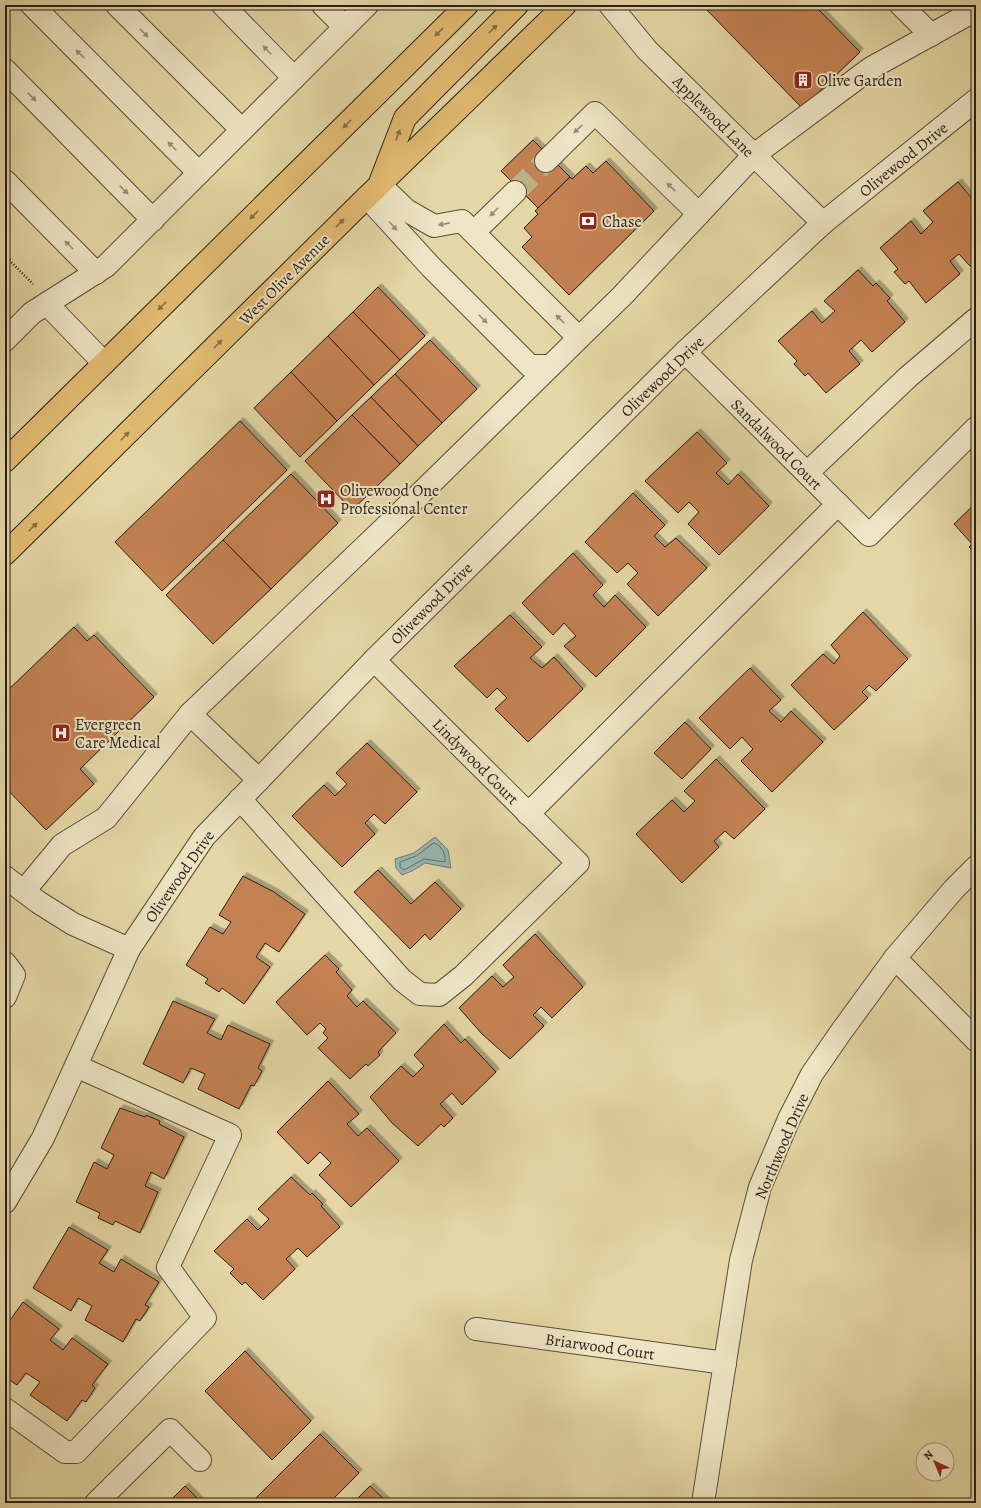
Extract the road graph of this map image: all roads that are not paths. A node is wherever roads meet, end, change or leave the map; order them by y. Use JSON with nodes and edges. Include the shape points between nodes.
{"nodes":[{"id":1,"x":32,"y":5,"type":"edge"},
{"id":2,"x":117,"y":5,"type":"edge"},
{"id":3,"x":222,"y":5,"type":"edge"},
{"id":4,"x":323,"y":5,"type":"edge"},
{"id":5,"x":367,"y":5,"type":"edge"},
{"id":6,"x":467,"y":5,"type":"edge"},
{"id":7,"x":516,"y":5,"type":"edge"},
{"id":8,"x":566,"y":5,"type":"edge"},
{"id":9,"x":610,"y":5,"type":"edge"},
{"id":10,"x":901,"y":5,"type":"edge"},
{"id":11,"x":975,"y":11,"type":"edge"},
{"id":12,"x":345,"y":27,"type":"junction"},
{"id":13,"x":931,"y":35,"type":"junction"},
{"id":14,"x":5,"y":70,"type":"edge"},
{"id":15,"x":294,"y":78,"type":"junction"},
{"id":16,"x":976,"y":100,"type":"edge"},
{"id":17,"x":242,"y":130,"type":"junction"},
{"id":18,"x":754,"y":155,"type":"junction"},
{"id":19,"x":546,"y":161,"type":"tunnel mouth"},
{"id":20,"x":199,"y":173,"type":"junction"},
{"id":21,"x":5,"y":181,"type":"edge"},
{"id":22,"x":373,"y":191,"type":"junction"},
{"id":23,"x":515,"y":192,"type":"tunnel mouth"},
{"id":24,"x":699,"y":214,"type":"junction"},
{"id":25,"x":153,"y":220,"type":"junction"},
{"id":26,"x":823,"y":223,"type":"junction"},
{"id":27,"x":474,"y":232,"type":"junction"},
{"id":28,"x":96,"y":273,"type":"junction"},
{"id":29,"x":47,"y":304,"type":"junction"},
{"id":30,"x":976,"y":318,"type":"edge"},
{"id":31,"x":7,"y":333,"type":"edge"},
{"id":32,"x":579,"y":338,"type":"junction"},
{"id":33,"x":685,"y":352,"type":"junction"},
{"id":34,"x":104,"y":363,"type":"junction"},
{"id":35,"x":550,"y":366,"type":"junction"},
{"id":36,"x":976,"y":428,"type":"edge"},
{"id":37,"x":5,"y":461,"type":"edge"},
{"id":38,"x":807,"y":473,"type":"junction"},
{"id":39,"x":838,"y":504,"type":"junction"},
{"id":40,"x":5,"y":554,"type":"edge"},
{"id":41,"x":374,"y":660,"type":"junction"},
{"id":42,"x":190,"y":714,"type":"junction"},
{"id":43,"x":258,"y":780,"type":"junction"},
{"id":44,"x":240,"y":799,"type":"junction"},
{"id":45,"x":528,"y":814,"type":"junction"},
{"id":46,"x":976,"y":867,"type":"edge"},
{"id":47,"x":5,"y":877,"type":"edge"},
{"id":48,"x":24,"y":891,"type":"junction"},
{"id":49,"x":129,"y":949,"type":"junction"},
{"id":50,"x":895,"y":958,"type":"junction"},
{"id":51,"x":5,"y":963,"type":"edge"},
{"id":52,"x":5,"y":997,"type":"edge"},
{"id":53,"x":976,"y":1040,"type":"edge"},
{"id":54,"x":76,"y":1066,"type":"junction"},
{"id":55,"x":11,"y":1180,"type":"edge"},
{"id":56,"x":5,"y":1202,"type":"edge"},
{"id":57,"x":476,"y":1329,"type":"dead end"},
{"id":58,"x":725,"y":1363,"type":"junction"},
{"id":59,"x":5,"y":1409,"type":"edge"},
{"id":60,"x":200,"y":1460,"type":"dead end"},
{"id":61,"x":96,"y":1503,"type":"edge"},
{"id":62,"x":703,"y":1503,"type":"edge"}],
"edges":[{"from":20,"to":1,"type":"street","one_way":true},
{"from":2,"to":17,"type":"street","one_way":true},
{"from":15,"to":3,"type":"street","one_way":true},
{"from":4,"to":12,"type":"street"},
{"from":5,"to":12,"type":"street"},
{"from":6,"to":34,"type":"main road","one_way":true},
{"from":22,"to":7,"type":"main road","one_way":true,"via":[[405,118]]},
{"from":8,"to":22,"type":"main road","name":"West Olive Avenue"},
{"from":9,"to":18,"type":"street","name":"Applewood Lane","via":[[647,50]]},
{"from":10,"to":13,"type":"street"},
{"from":11,"to":13,"type":"street"},
{"from":12,"to":15,"type":"street"},
{"from":13,"to":18,"type":"street","via":[[871,68]]},
{"from":14,"to":25,"type":"street","one_way":true},
{"from":15,"to":17,"type":"street"},
{"from":16,"to":26,"type":"street","name":"Olivewood Drive"},
{"from":17,"to":20,"type":"street"},
{"from":18,"to":24,"type":"street"},
{"from":18,"to":26,"type":"street","name":"Applewood Lane"},
{"from":24,"to":19,"type":"street","one_way":true,"via":[[595,113]]},
{"from":20,"to":25,"type":"street"},
{"from":28,"to":21,"type":"street","one_way":true},
{"from":27,"to":22,"type":"street","one_way":true,"via":[[462,220],[434,226]]},
{"from":22,"to":35,"type":"street","one_way":true,"via":[[430,267],[530,366]]},
{"from":40,"to":22,"type":"main road","name":"West Olive Avenue","one_way":true},
{"from":23,"to":27,"type":"street","one_way":true},
{"from":24,"to":32,"type":"street"},
{"from":25,"to":28,"type":"street"},
{"from":26,"to":33,"type":"street","name":"Olivewood Drive"},
{"from":32,"to":27,"type":"street","one_way":true},
{"from":28,"to":29,"type":"street"},
{"from":29,"to":31,"type":"street"},
{"from":29,"to":34,"type":"street"},
{"from":30,"to":38,"type":"street","via":[[908,377]]},
{"from":32,"to":35,"type":"street"},
{"from":33,"to":38,"type":"street","name":"Sandalwood Court"},
{"from":33,"to":41,"type":"street","name":"Olivewood Drive"},
{"from":34,"to":37,"type":"main road"},
{"from":35,"to":42,"type":"street"},
{"from":36,"to":39,"type":"street","name":"Sandalwood Court","via":[[869,535]]},
{"from":38,"to":39,"type":"street","name":"Sandalwood Court"},
{"from":39,"to":45,"type":"street"},
{"from":41,"to":43,"type":"street","name":"Olivewood Drive"},
{"from":41,"to":45,"type":"street","name":"Lindywood Court"},
{"from":42,"to":43,"type":"street"},
{"from":42,"to":48,"type":"street","via":[[106,818],[62,845]]},
{"from":43,"to":44,"type":"street","name":"Olivewood Drive"},
{"from":44,"to":45,"type":"street","name":"Lindywood Court","via":[[402,980],[420,994],[439,995],[462,976],[578,863]]},
{"from":44,"to":49,"type":"street","name":"Olivewood Drive","via":[[204,837]]},
{"from":46,"to":50,"type":"street","name":"Northwood Drive"},
{"from":47,"to":48,"type":"street"},
{"from":48,"to":49,"type":"street","via":[[73,924]]},
{"from":49,"to":54,"type":"street","name":"Olivewood Drive"},
{"from":50,"to":53,"type":"street"},
{"from":50,"to":58,"type":"street","name":"Northwood Drive","via":[[812,1074],[789,1119],[760,1188],[741,1260]]},
{"from":51,"to":52,"type":"street","via":[[14,975]]},
{"from":54,"to":55,"type":"street","name":"Olivewood Drive","via":[[43,1138]]},
{"from":54,"to":59,"type":"street","via":[[230,1135],[168,1267],[205,1318],[76,1452],[65,1452]]},
{"from":55,"to":56,"type":"street","name":"Olivewood Drive"},
{"from":57,"to":58,"type":"street","name":"Briarwood Court"},
{"from":58,"to":62,"type":"street","name":"Northwood Drive"},
{"from":60,"to":61,"type":"street","via":[[170,1430]]}]}
